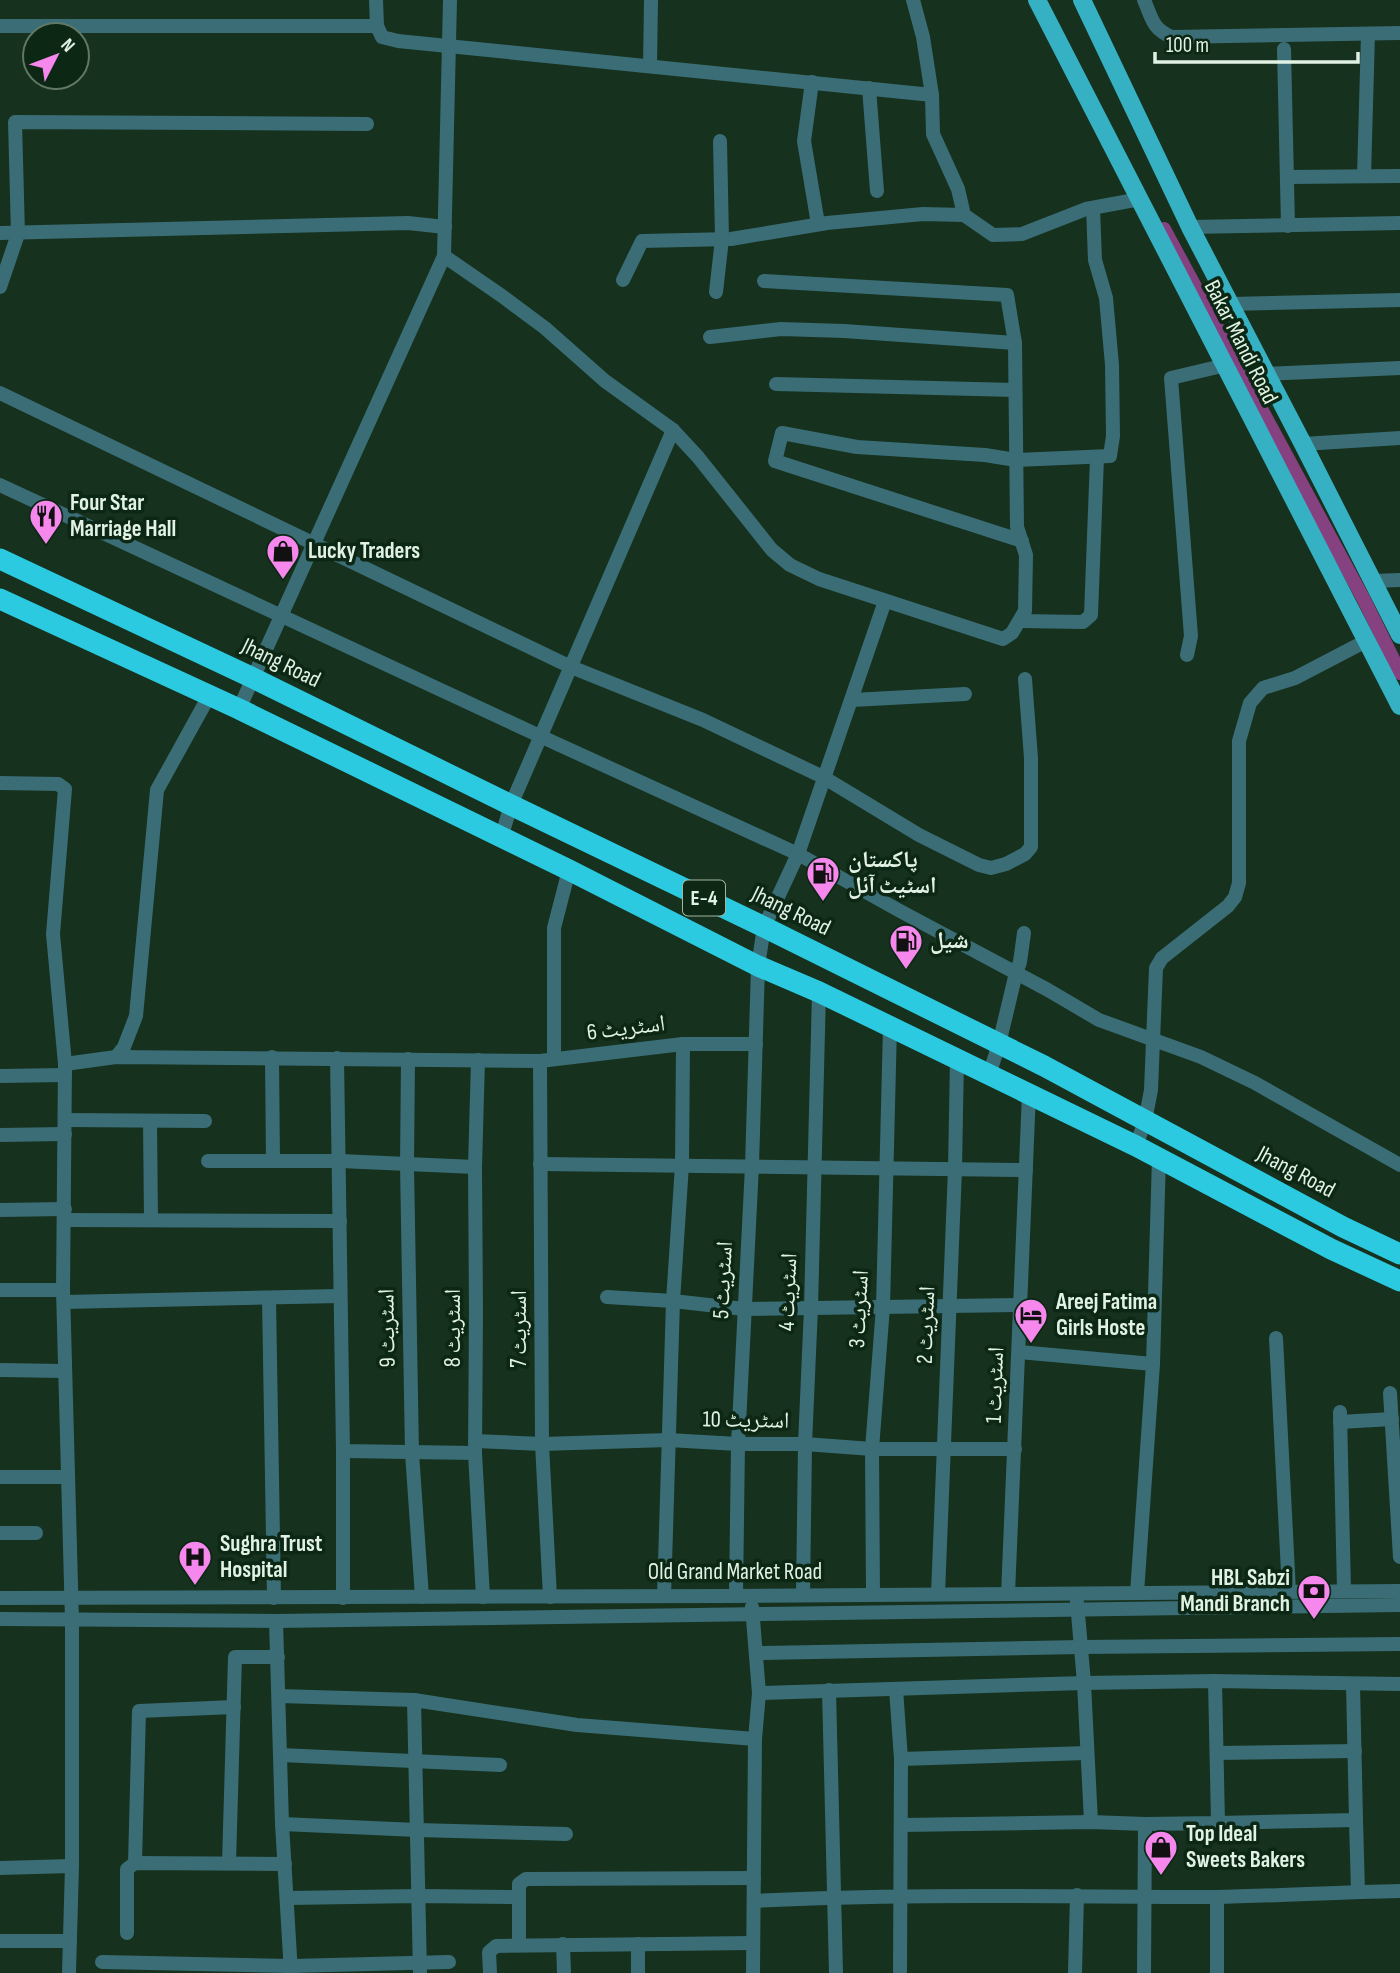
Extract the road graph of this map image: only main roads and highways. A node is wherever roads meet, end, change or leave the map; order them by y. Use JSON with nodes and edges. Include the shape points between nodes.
{"nodes":[{"id":1,"x":1037,"y":0,"type":"edge"},
{"id":2,"x":1082,"y":0,"type":"edge"},
{"id":3,"x":1290,"y":419,"type":"junction"},
{"id":4,"x":1261,"y":435,"type":"junction"},
{"id":5,"x":0,"y":559,"type":"edge"},
{"id":6,"x":0,"y":599,"type":"edge"},
{"id":7,"x":1400,"y":635,"type":"edge"},
{"id":8,"x":1400,"y":706,"type":"edge"},
{"id":9,"x":1400,"y":1254,"type":"edge"},
{"id":10,"x":1400,"y":1281,"type":"edge"}],
"edges":[{"from":1,"to":4,"type":"main road","name":"Bakar Mandi Road"},
{"from":2,"to":3,"type":"main road","name":"Bakar Mandi Road","via":[[1190,227]]},
{"from":3,"to":4,"type":"main road"},
{"from":3,"to":7,"type":"main road","name":"Bakar Mandi Road"},
{"from":4,"to":8,"type":"main road","name":"Bakar Mandi Road"},
{"from":5,"to":9,"type":"highway","name":"Jhang Road","number":"E-4","via":[[764,927],[1044,1066]]},
{"from":6,"to":10,"type":"highway","number":"E-4","via":[[239,709],[1029,1093]]}]}
